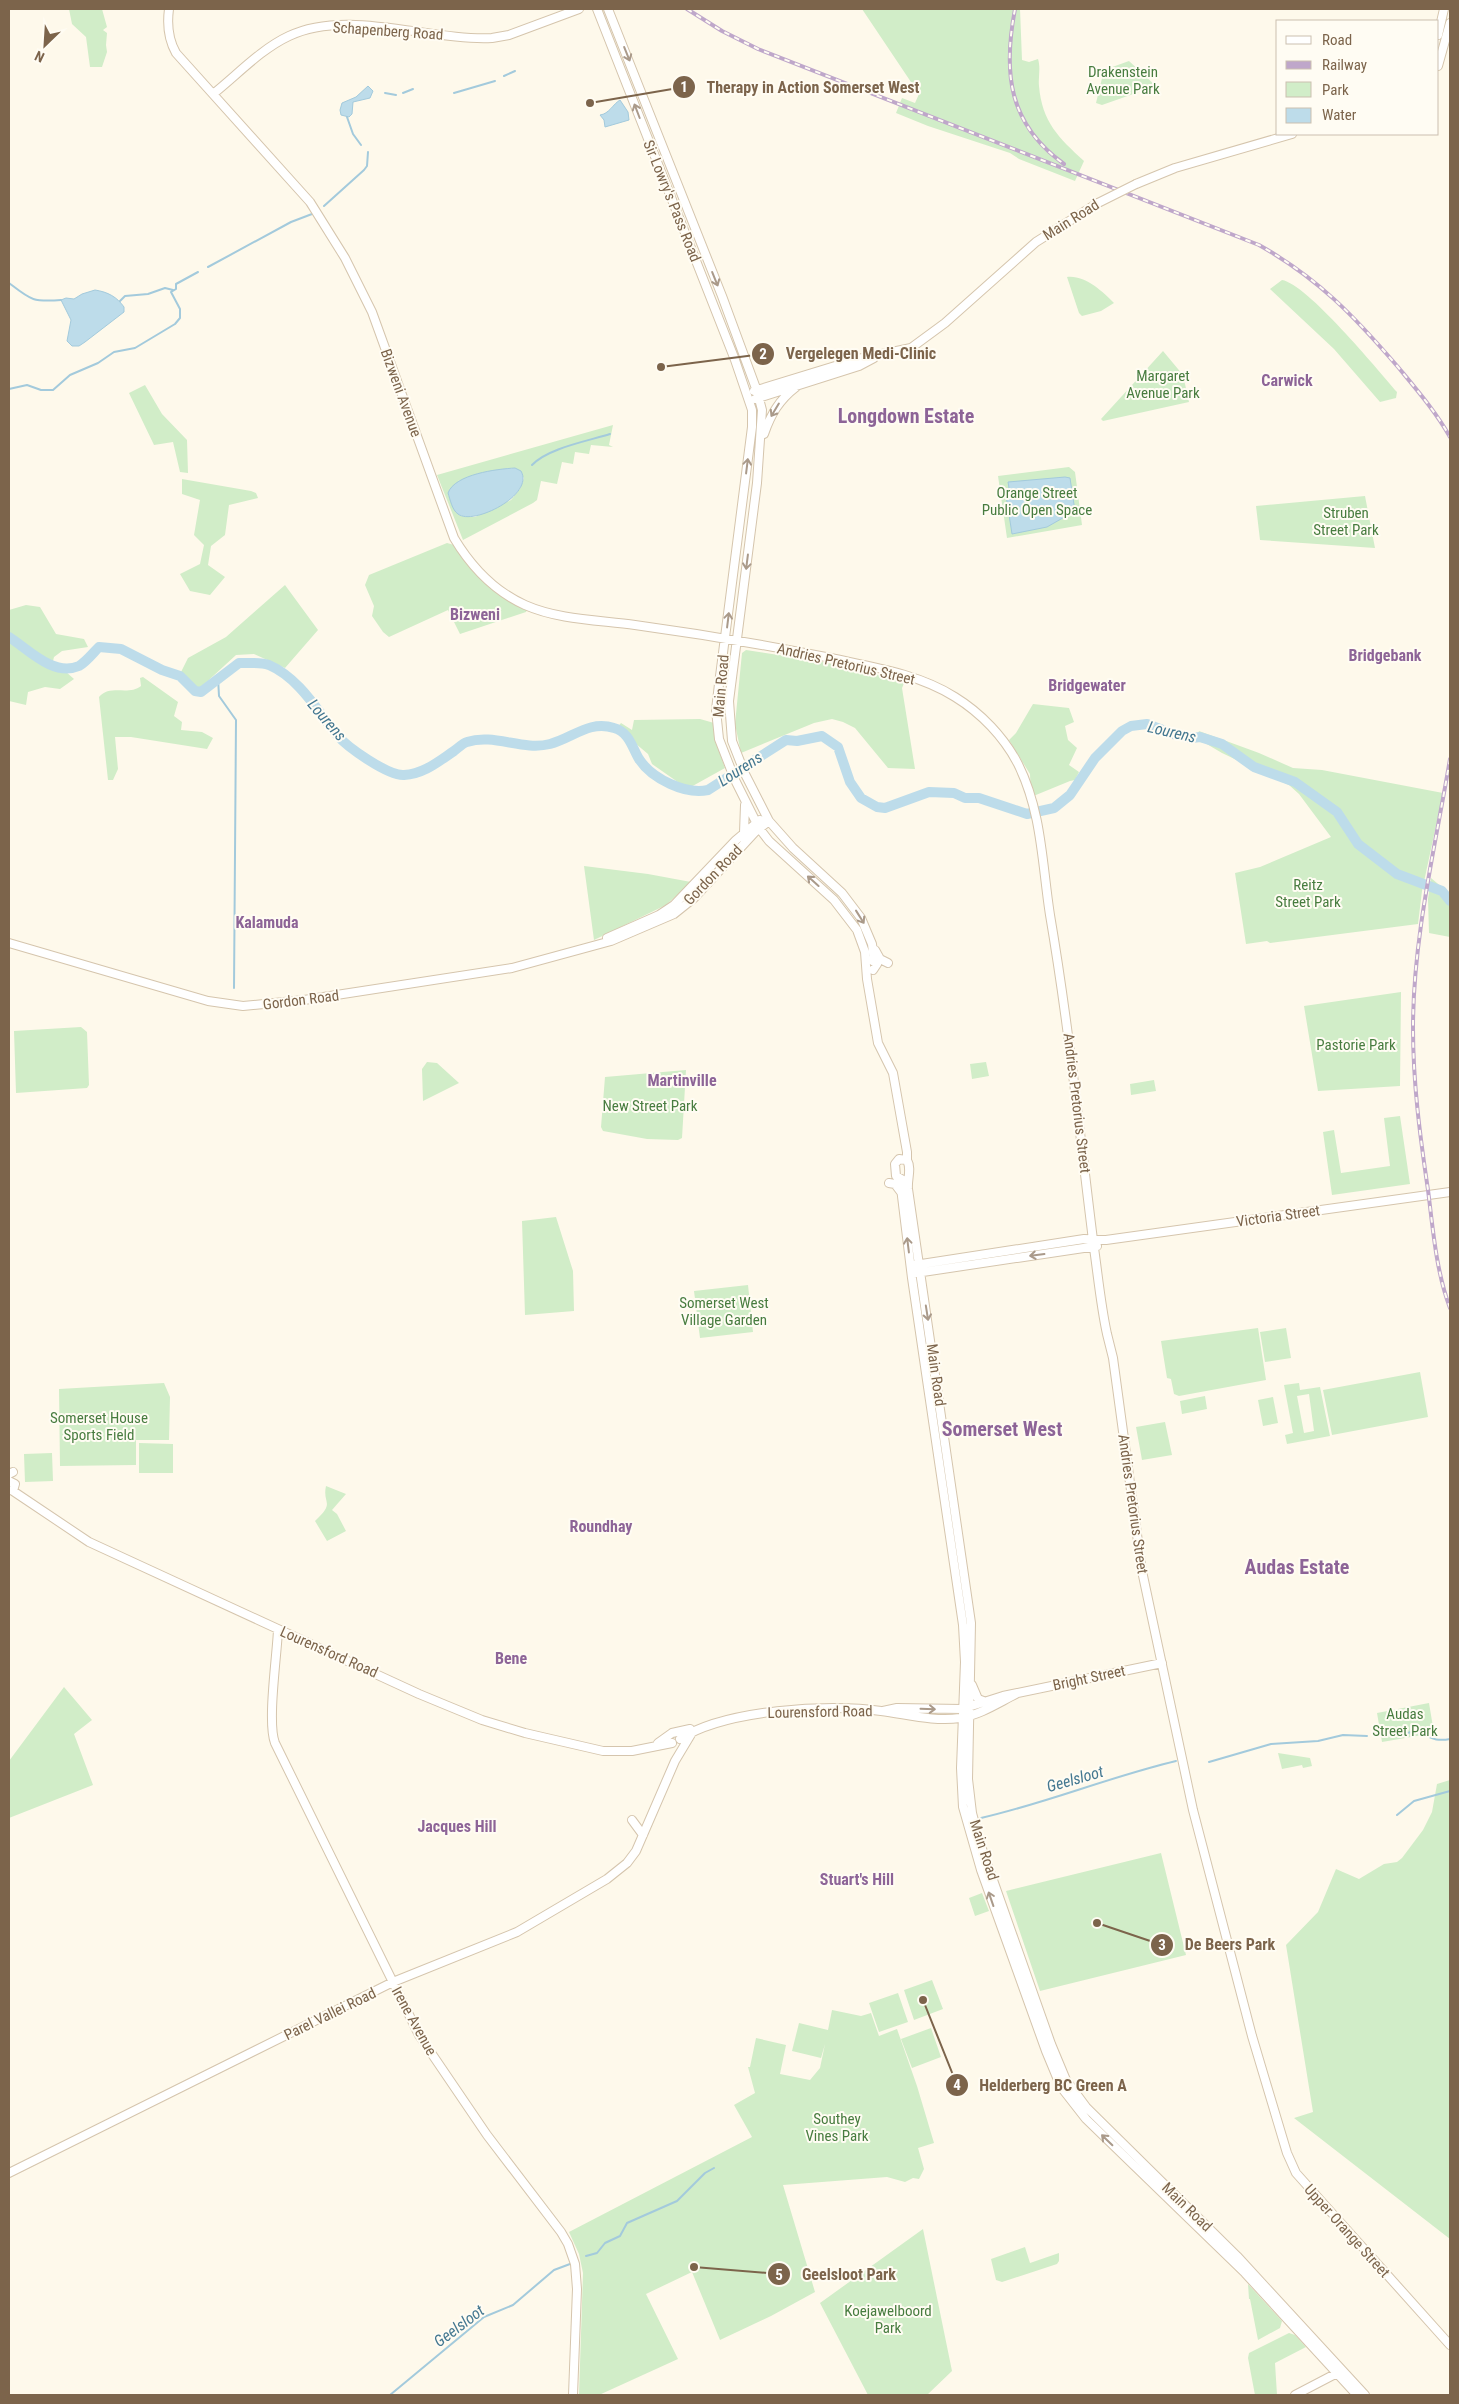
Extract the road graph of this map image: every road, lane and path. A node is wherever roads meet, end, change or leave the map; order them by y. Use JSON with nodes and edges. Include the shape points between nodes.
{"nodes":[{"id":1,"x":170,"y":9,"type":"edge"},
{"id":2,"x":580,"y":9,"type":"edge"},
{"id":3,"x":597,"y":9,"type":"edge"},
{"id":4,"x":608,"y":9,"type":"edge"},
{"id":5,"x":1444,"y":9,"type":"edge"},
{"id":6,"x":1450,"y":23,"type":"edge"},
{"id":7,"x":1439,"y":31,"type":"edge"},
{"id":8,"x":1439,"y":62,"type":"edge"},
{"id":9,"x":213,"y":94,"type":"junction"},
{"id":10,"x":1289,"y":135,"type":"edge"},
{"id":11,"x":879,"y":356,"type":"junction"},
{"id":12,"x":802,"y":383,"type":"junction"},
{"id":13,"x":758,"y":394,"type":"junction"},
{"id":14,"x":747,"y":397,"type":"junction"},
{"id":15,"x":760,"y":446,"type":"junction"},
{"id":16,"x":742,"y":608,"type":"junction"},
{"id":17,"x":726,"y":638,"type":"junction"},
{"id":18,"x":737,"y":640,"type":"junction"},
{"id":19,"x":758,"y":643,"type":"junction"},
{"id":20,"x":745,"y":802,"type":"junction"},
{"id":21,"x":767,"y":818,"type":"junction"},
{"id":22,"x":758,"y":826,"type":"junction"},
{"id":23,"x":744,"y":833,"type":"junction"},
{"id":24,"x":9,"y":943,"type":"edge"},
{"id":25,"x":597,"y":944,"type":"junction"},
{"id":26,"x":872,"y":944,"type":"junction"},
{"id":27,"x":888,"y":963,"type":"dead end"},
{"id":28,"x":870,"y":965,"type":"junction"},
{"id":29,"x":904,"y":1136,"type":"junction"},
{"id":30,"x":897,"y":1160,"type":"junction"},
{"id":31,"x":907,"y":1160,"type":"junction"},
{"id":32,"x":904,"y":1179,"type":"junction"},
{"id":33,"x":889,"y":1183,"type":"dead end"},
{"id":34,"x":1450,"y":1192,"type":"edge"},
{"id":35,"x":903,"y":1199,"type":"junction"},
{"id":36,"x":1093,"y":1238,"type":"junction"},
{"id":37,"x":1106,"y":1240,"type":"junction"},
{"id":38,"x":1094,"y":1248,"type":"junction"},
{"id":39,"x":920,"y":1268,"type":"junction"},
{"id":40,"x":911,"y":1269,"type":"junction"},
{"id":41,"x":9,"y":1481,"type":"edge"},
{"id":42,"x":12,"y":1489,"type":"edge"},
{"id":43,"x":278,"y":1630,"type":"junction"},
{"id":44,"x":1162,"y":1663,"type":"junction"},
{"id":45,"x":970,"y":1681,"type":"junction"},
{"id":46,"x":1016,"y":1694,"type":"junction"},
{"id":47,"x":986,"y":1702,"type":"junction"},
{"id":48,"x":966,"y":1713,"type":"junction"},
{"id":49,"x":696,"y":1730,"type":"junction"},
{"id":50,"x":675,"y":1739,"type":"junction"},
{"id":51,"x":680,"y":1751,"type":"junction"},
{"id":52,"x":675,"y":1761,"type":"junction"},
{"id":53,"x":632,"y":1820,"type":"dead end"},
{"id":54,"x":643,"y":1835,"type":"junction"},
{"id":55,"x":393,"y":1982,"type":"junction"},
{"id":56,"x":1271,"y":2100,"type":"joint"},
{"id":57,"x":9,"y":2173,"type":"edge"},
{"id":58,"x":1450,"y":2345,"type":"edge"},
{"id":59,"x":1340,"y":2372,"type":"junction"},
{"id":60,"x":573,"y":2395,"type":"edge"},
{"id":61,"x":1295,"y":2395,"type":"edge"},
{"id":62,"x":1357,"y":2395,"type":"edge"},
{"id":63,"x":1365,"y":2395,"type":"edge"}],
"edges":[{"from":1,"to":9,"type":"street","name":"Bizweni Avenue","via":[[167,25],[173,47]]},
{"from":2,"to":9,"type":"street","name":"Schapenberg Road","via":[[492,38],[354,25],[308,29],[274,45]]},
{"from":14,"to":3,"type":"street","name":"Sir Lowry's Pass Road","one_way":true},
{"from":4,"to":13,"type":"street","name":"Sir Lowry's Pass Road","one_way":true},
{"from":5,"to":7,"type":"street"},
{"from":6,"to":8,"type":"street"},
{"from":9,"to":17,"type":"street","name":"Bizweni Avenue","via":[[310,202],[344,258],[372,312],[452,533],[477,571],[506,595],[542,612]]},
{"from":10,"to":11,"type":"street","name":"Main Road","bridge":true,"via":[[1175,168],[1098,203],[1036,242],[920,342],[911,348]]},
{"from":11,"to":12,"type":"street","name":"Main Road","via":[[859,366]]},
{"from":11,"to":13,"type":"street","name":"Main Road","via":[[858,358]]},
{"from":12,"to":13,"type":"street","name":"Main Road"},
{"from":12,"to":15,"type":"street","one_way":true,"via":[[785,395],[775,408]]},
{"from":13,"to":14,"type":"street","name":"Main Road"},
{"from":13,"to":15,"type":"street","name":"Main Road","via":[[762,410]]},
{"from":17,"to":14,"type":"street","name":"Main Road","one_way":true,"via":[[752,428],[752,410]]},
{"from":15,"to":16,"type":"street","name":"Main Road","one_way":true},
{"from":16,"to":18,"type":"street","name":"Main Road"},
{"from":16,"to":19,"type":"street","via":[[742,628]]},
{"from":17,"to":18,"type":"street","name":"Bizweni Avenue"},
{"from":17,"to":20,"type":"street","name":"Main Road","via":[[716,710],[719,740]]},
{"from":18,"to":19,"type":"street","name":"Andries Pretorius Street"},
{"from":18,"to":21,"type":"street","name":"Main Road","via":[[729,714],[736,753]]},
{"from":19,"to":36,"type":"street","name":"Andries Pretorius Street","via":[[930,684],[956,697],[984,719],[1018,763],[1029,794],[1048,892]]},
{"from":20,"to":22,"type":"street","name":"Main Road"},
{"from":20,"to":23,"type":"street"},
{"from":21,"to":22,"type":"street","name":"Gordon Road"},
{"from":21,"to":26,"type":"street","name":"Main Road","one_way":true,"via":[[852,904]]},
{"from":22,"to":23,"type":"street","name":"Gordon Road"},
{"from":22,"to":25,"type":"street","name":"Gordon Road","via":[[694,898],[674,914],[612,941]]},
{"from":28,"to":22,"type":"street","name":"Main Road","one_way":true,"via":[[858,930],[845,912],[769,841]]},
{"from":23,"to":25,"type":"street","name":"Gordon Road","via":[[674,905]]},
{"from":24,"to":25,"type":"street","name":"Gordon Road","via":[[208,1001],[243,1006],[304,1000],[512,968]]},
{"from":26,"to":27,"type":"street","via":[[878,957]]},
{"from":26,"to":28,"type":"street","name":"Main Road"},
{"from":28,"to":29,"type":"street","name":"Main Road","via":[[878,1043],[893,1073]]},
{"from":29,"to":30,"type":"street","name":"Main Road"},
{"from":29,"to":31,"type":"street","name":"Main Road"},
{"from":30,"to":31,"type":"street"},
{"from":30,"to":32,"type":"street","via":[[896,1176]]},
{"from":31,"to":32,"type":"street","via":[[910,1168]]},
{"from":32,"to":35,"type":"street","name":"Main Road"},
{"from":32,"to":39,"type":"street","name":"Main Road"},
{"from":33,"to":35,"type":"street","via":[[898,1187]]},
{"from":34,"to":37,"type":"street","name":"Victoria Street"},
{"from":40,"to":35,"type":"street","name":"Main Road","one_way":true},
{"from":36,"to":37,"type":"street","name":"Victoria Street"},
{"from":36,"to":38,"type":"street","name":"Andries Pretorius Street"},
{"from":36,"to":39,"type":"street","name":"Victoria Street"},
{"from":37,"to":38,"type":"street","name":"Victoria Street"},
{"from":38,"to":39,"type":"street","name":"Victoria Street","one_way":true},
{"from":38,"to":44,"type":"street","name":"Andries Pretorius Street","via":[[1113,1358],[1142,1571]]},
{"from":39,"to":40,"type":"street","name":"Victoria Street"},
{"from":39,"to":45,"type":"street","name":"Main Road","one_way":true,"via":[[971,1623]]},
{"from":40,"to":48,"type":"street","name":"Main Road","via":[[963,1626]]},
{"from":41,"to":42,"type":"street","name":"Lourensford Road","via":[[14,1482]]},
{"from":42,"to":43,"type":"street","name":"Lourensford Road","via":[[89,1542]]},
{"from":43,"to":50,"type":"street","name":"Lourensford Road","via":[[434,1701],[509,1729],[603,1751],[632,1751]]},
{"from":43,"to":55,"type":"street","name":"Irene Avenue","via":[[274,1740]]},
{"from":44,"to":46,"type":"street","name":"Bright Street"},
{"from":44,"to":56,"type":"street","name":"Andries Pretorius Street","via":[[1210,1878]]},
{"from":45,"to":47,"type":"street","via":[[978,1698]]},
{"from":45,"to":48,"type":"street","name":"Main Road"},
{"from":46,"to":47,"type":"street","name":"Bright Street"},
{"from":46,"to":48,"type":"street","name":"Bright Street"},
{"from":47,"to":48,"type":"street","name":"Bright Street"},
{"from":48,"to":49,"type":"street","name":"Lourensford Road","via":[[897,1708],[882,1711],[785,1710]]},
{"from":48,"to":59,"type":"street","name":"Main Road","via":[[961,1787],[969,1832],[1061,2087],[1086,2119],[1245,2273]]},
{"from":49,"to":50,"type":"street","name":"Lourensford Road"},
{"from":49,"to":51,"type":"street","name":"Parel Vallei Road"},
{"from":50,"to":51,"type":"street"},
{"from":50,"to":52,"type":"street","name":"Parel Vallei Road"},
{"from":51,"to":52,"type":"street","name":"Parel Vallei Road"},
{"from":52,"to":54,"type":"street","name":"Parel Vallei Road"},
{"from":53,"to":54,"type":"street"},
{"from":54,"to":55,"type":"street","name":"Parel Vallei Road","via":[[627,1863],[591,1889],[505,1938]]},
{"from":55,"to":57,"type":"street","name":"Parel Vallei Road"},
{"from":55,"to":60,"type":"street","name":"Irene Avenue","via":[[427,2048],[568,2244],[575,2264],[577,2289]]},
{"from":56,"to":58,"type":"street","name":"Upper Orange Street","via":[[1296,2173]]},
{"from":59,"to":61,"type":"street"},
{"from":59,"to":62,"type":"street","name":"Main Road"},
{"from":59,"to":63,"type":"street","name":"Main Road"}]}
